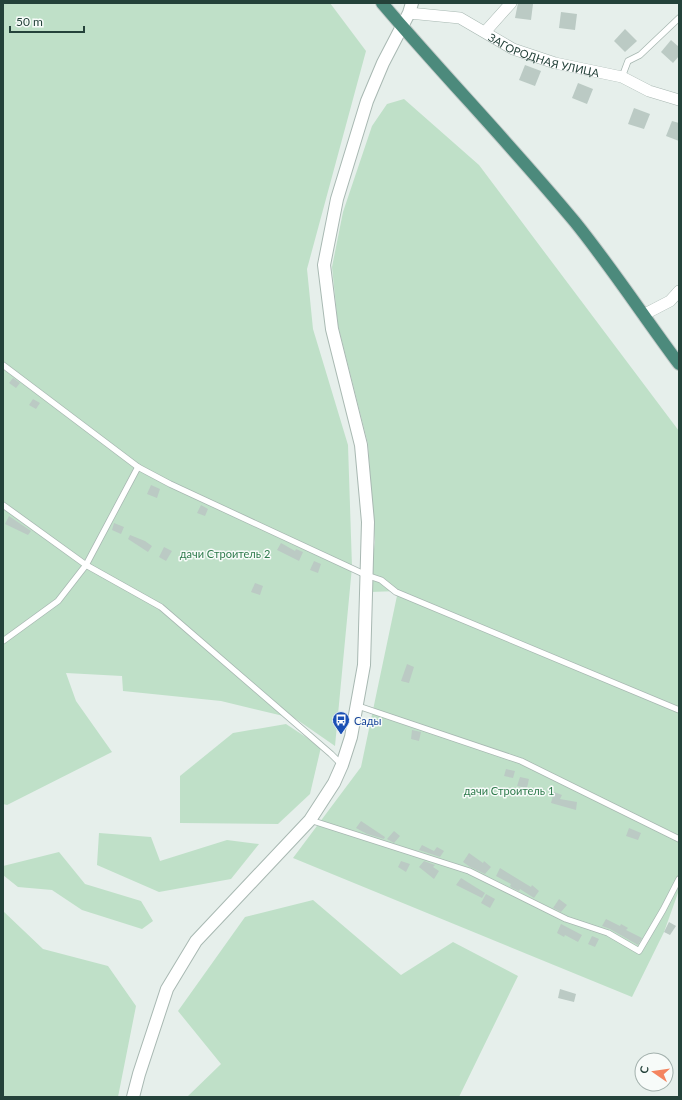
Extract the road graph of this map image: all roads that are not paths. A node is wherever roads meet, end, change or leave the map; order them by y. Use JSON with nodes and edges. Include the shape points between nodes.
{"nodes":[{"id":1,"x":382,"y":3,"type":"edge"},
{"id":2,"x":511,"y":3,"type":"edge"},
{"id":3,"x":410,"y":8,"type":"edge"},
{"id":4,"x":679,"y":18,"type":"edge"},
{"id":5,"x":402,"y":27,"type":"junction"},
{"id":6,"x":485,"y":32,"type":"junction"},
{"id":7,"x":622,"y":77,"type":"junction"},
{"id":8,"x":679,"y":100,"type":"edge"},
{"id":9,"x":679,"y":291,"type":"edge"},
{"id":10,"x":643,"y":315,"type":"junction"},
{"id":11,"x":679,"y":364,"type":"edge"},
{"id":12,"x":3,"y":365,"type":"edge"},
{"id":13,"x":138,"y":467,"type":"junction"},
{"id":14,"x":3,"y":505,"type":"edge"},
{"id":15,"x":86,"y":566,"type":"junction"},
{"id":16,"x":366,"y":574,"type":"junction"},
{"id":17,"x":3,"y":641,"type":"edge"},
{"id":18,"x":358,"y":706,"type":"junction"},
{"id":19,"x":679,"y":710,"type":"edge"},
{"id":20,"x":342,"y":765,"type":"junction"},
{"id":21,"x":310,"y":820,"type":"junction"},
{"id":22,"x":679,"y":839,"type":"edge"},
{"id":23,"x":679,"y":879,"type":"edge"},
{"id":24,"x":133,"y":1097,"type":"edge"}],
"edges":[{"from":1,"to":5,"type":"highway"},
{"from":2,"to":6,"type":"street"},
{"from":3,"to":5,"type":"street"},
{"from":3,"to":6,"type":"street","name":"ЗАГОРОДНАЯ УЛИЦА","via":[[460,18]]},
{"from":4,"to":7,"type":"lane","via":[[640,55],[628,61]]},
{"from":5,"to":10,"type":"highway","via":[[524,162],[620,280]]},
{"from":5,"to":16,"type":"street","via":[[367,101],[337,199],[324,265],[332,329],[361,445],[368,522]]},
{"from":6,"to":7,"type":"street","name":"ЗАГОРОДНАЯ УЛИЦА","via":[[513,49],[555,63]]},
{"from":7,"to":8,"type":"street","name":"ЗАГОРОДНАЯ УЛИЦА"},
{"from":9,"to":10,"type":"street","via":[[670,301]]},
{"from":10,"to":11,"type":"highway"},
{"from":12,"to":13,"type":"lane"},
{"from":13,"to":15,"type":"lane"},
{"from":13,"to":16,"type":"lane"},
{"from":14,"to":15,"type":"lane"},
{"from":15,"to":17,"type":"lane","via":[[58,601]]},
{"from":15,"to":20,"type":"lane","via":[[161,607]]},
{"from":16,"to":18,"type":"street","via":[[364,664]]},
{"from":16,"to":19,"type":"lane","via":[[381,580],[396,592]]},
{"from":18,"to":20,"type":"street"},
{"from":18,"to":22,"type":"lane","via":[[521,761]]},
{"from":20,"to":21,"type":"street","via":[[324,800]]},
{"from":21,"to":23,"type":"lane","via":[[469,871],[566,919],[608,933],[639,951]]},
{"from":21,"to":24,"type":"street","via":[[196,941],[167,989]]}]}
